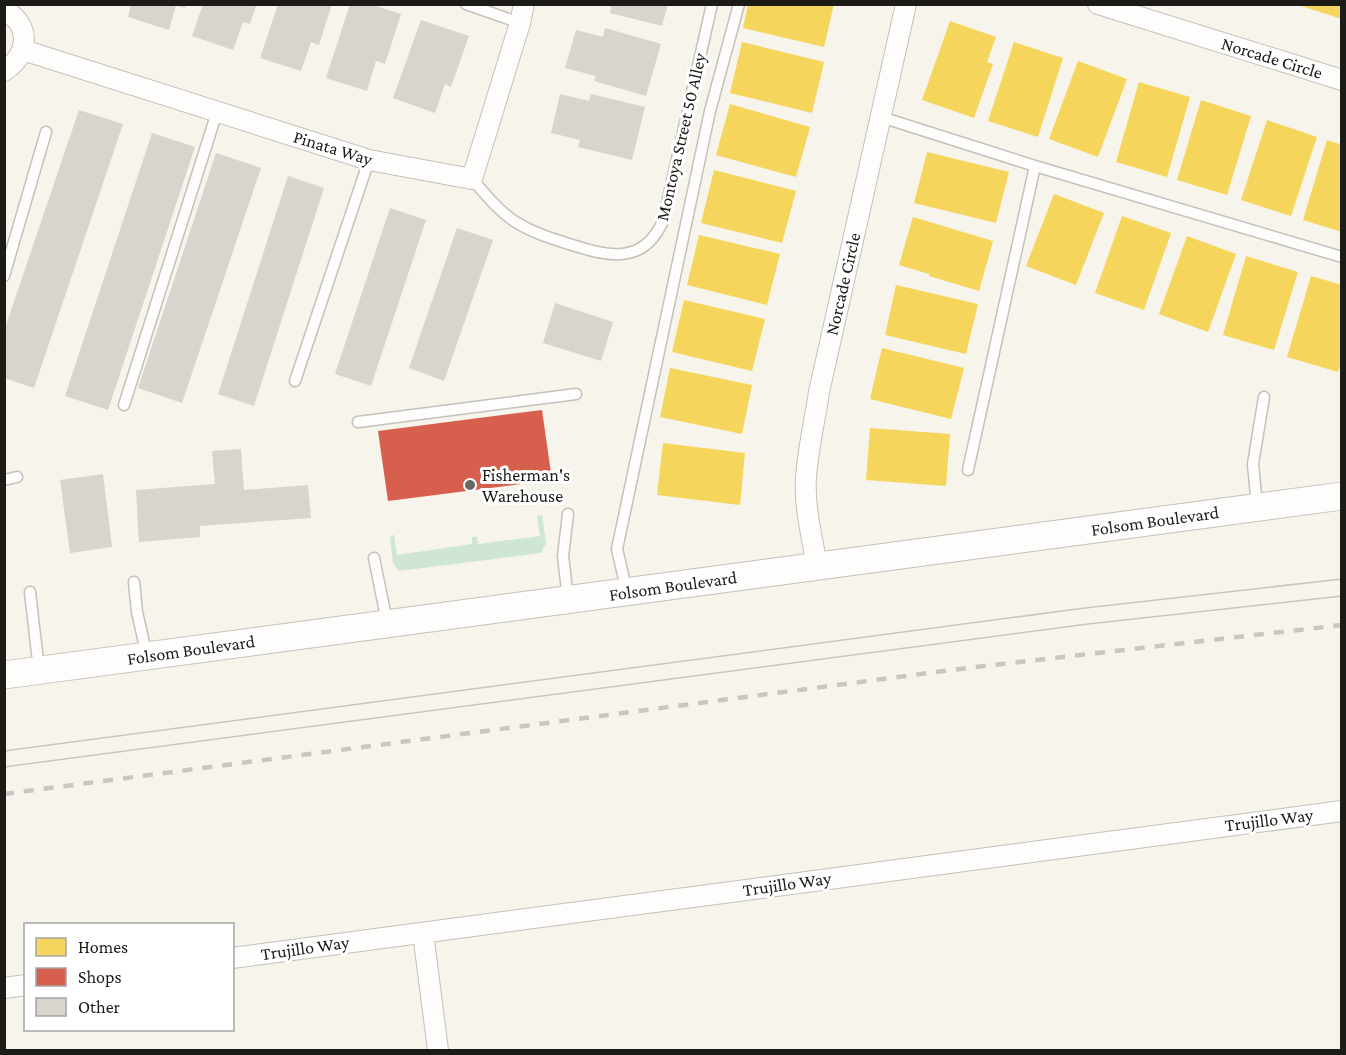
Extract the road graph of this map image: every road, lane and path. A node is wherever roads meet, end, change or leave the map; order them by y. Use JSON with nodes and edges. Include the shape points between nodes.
{"nodes":[{"id":1,"x":466,"y":4,"type":"edge"},
{"id":2,"x":712,"y":4,"type":"edge"},
{"id":3,"x":739,"y":4,"type":"edge"},
{"id":4,"x":906,"y":4,"type":"edge"},
{"id":5,"x":1098,"y":4,"type":"edge"},
{"id":6,"x":4,"y":10,"type":"edge"},
{"id":7,"x":522,"y":14,"type":"edge"},
{"id":8,"x":23,"y":50,"type":"junction"},
{"id":9,"x":4,"y":71,"type":"edge"},
{"id":10,"x":1341,"y":80,"type":"edge"},
{"id":11,"x":217,"y":112,"type":"junction"},
{"id":12,"x":880,"y":117,"type":"junction"},
{"id":13,"x":46,"y":132,"type":"dead end"},
{"id":14,"x":369,"y":160,"type":"junction"},
{"id":15,"x":1035,"y":166,"type":"junction"},
{"id":16,"x":472,"y":179,"type":"junction"},
{"id":17,"x":9,"y":241,"type":"edge"},
{"id":18,"x":1341,"y":257,"type":"edge"},
{"id":19,"x":4,"y":276,"type":"edge"},
{"id":20,"x":295,"y":381,"type":"dead end"},
{"id":21,"x":576,"y":394,"type":"dead end"},
{"id":22,"x":1264,"y":397,"type":"dead end"},
{"id":23,"x":124,"y":405,"type":"dead end"},
{"id":24,"x":358,"y":422,"type":"dead end"},
{"id":25,"x":968,"y":470,"type":"dead end"},
{"id":26,"x":17,"y":477,"type":"dead end"},
{"id":27,"x":4,"y":480,"type":"edge"},
{"id":28,"x":1341,"y":496,"type":"edge"},
{"id":29,"x":1257,"y":507,"type":"junction"},
{"id":30,"x":567,"y":514,"type":"dead end"},
{"id":31,"x":374,"y":558,"type":"dead end"},
{"id":32,"x":817,"y":566,"type":"junction"},
{"id":33,"x":134,"y":582,"type":"dead end"},
{"id":34,"x":30,"y":592,"type":"dead end"},
{"id":35,"x":627,"y":592,"type":"junction"},
{"id":36,"x":568,"y":599,"type":"junction"},
{"id":37,"x":387,"y":622,"type":"junction"},
{"id":38,"x":147,"y":656,"type":"junction"},
{"id":39,"x":39,"y":670,"type":"junction"},
{"id":40,"x":4,"y":675,"type":"edge"},
{"id":41,"x":1341,"y":811,"type":"edge"},
{"id":42,"x":423,"y":933,"type":"junction"},
{"id":43,"x":234,"y":958,"type":"edge"},
{"id":44,"x":24,"y":985,"type":"edge"},
{"id":45,"x":4,"y":988,"type":"edge"},
{"id":46,"x":438,"y":1050,"type":"edge"}],
"edges":[{"from":1,"to":7,"type":"lane"},
{"from":2,"to":16,"type":"lane","name":"Montoya Street 50 Alley","via":[[663,221],[648,244],[616,256],[545,236],[513,221]]},
{"from":3,"to":35,"type":"lane","via":[[710,111],[617,549]]},
{"from":4,"to":12,"type":"street","name":"Norcade Circle"},
{"from":5,"to":10,"type":"street","name":"Norcade Circle"},
{"from":6,"to":8,"type":"street","via":[[20,25]]},
{"from":7,"to":16,"type":"street"},
{"from":8,"to":9,"type":"street"},
{"from":8,"to":11,"type":"street","name":"Pinata Way"},
{"from":11,"to":14,"type":"street","name":"Pinata Way"},
{"from":11,"to":23,"type":"lane"},
{"from":12,"to":15,"type":"lane"},
{"from":12,"to":32,"type":"street","name":"Norcade Circle","via":[[819,392],[806,478]]},
{"from":13,"to":17,"type":"lane"},
{"from":14,"to":16,"type":"street","name":"Pinata Way"},
{"from":14,"to":20,"type":"lane"},
{"from":15,"to":18,"type":"lane"},
{"from":15,"to":25,"type":"lane"},
{"from":17,"to":19,"type":"lane"},
{"from":21,"to":24,"type":"lane"},
{"from":22,"to":29,"type":"lane","via":[[1253,464]]},
{"from":26,"to":27,"type":"lane"},
{"from":28,"to":29,"type":"main road","name":"Folsom Boulevard"},
{"from":29,"to":32,"type":"main road","name":"Folsom Boulevard"},
{"from":30,"to":36,"type":"lane","via":[[563,556]]},
{"from":31,"to":37,"type":"lane"},
{"from":32,"to":35,"type":"main road","name":"Folsom Boulevard"},
{"from":33,"to":38,"type":"lane"},
{"from":34,"to":39,"type":"lane"},
{"from":35,"to":36,"type":"main road","name":"Folsom Boulevard"},
{"from":36,"to":37,"type":"main road","name":"Folsom Boulevard"},
{"from":37,"to":38,"type":"main road","name":"Folsom Boulevard"},
{"from":38,"to":39,"type":"main road","name":"Folsom Boulevard"},
{"from":39,"to":40,"type":"main road","name":"Folsom Boulevard"},
{"from":41,"to":42,"type":"street","name":"Trujillo Way"},
{"from":42,"to":43,"type":"street","name":"Trujillo Way"},
{"from":42,"to":46,"type":"street"},
{"from":44,"to":45,"type":"street"}]}
